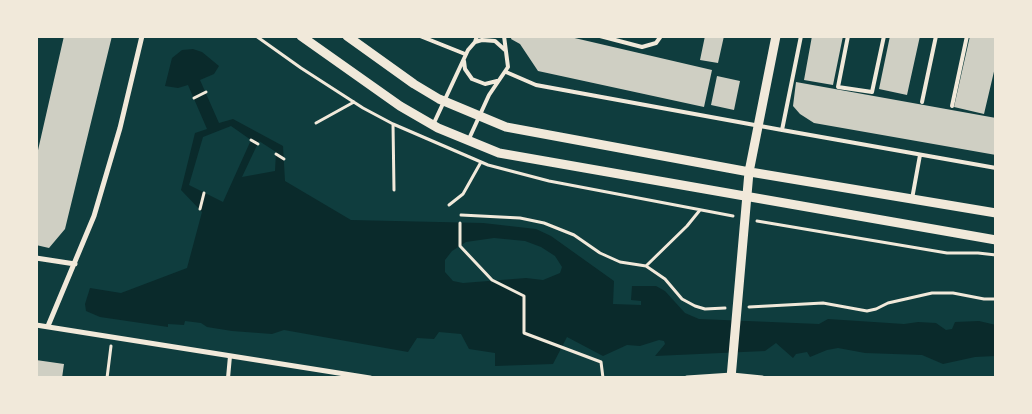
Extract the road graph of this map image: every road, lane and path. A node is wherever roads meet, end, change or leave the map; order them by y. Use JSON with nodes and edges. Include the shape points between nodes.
{"nodes":[{"id":1,"x":142,"y":36,"type":"edge"},
{"id":2,"x":301,"y":36,"type":"edge"},
{"id":3,"x":347,"y":36,"type":"edge"},
{"id":4,"x":420,"y":36,"type":"edge"},
{"id":5,"x":477,"y":36,"type":"edge"},
{"id":6,"x":504,"y":36,"type":"edge"},
{"id":7,"x":600,"y":36,"type":"edge"},
{"id":8,"x":661,"y":36,"type":"edge"},
{"id":9,"x":776,"y":36,"type":"edge"},
{"id":10,"x":801,"y":36,"type":"edge"},
{"id":11,"x":848,"y":36,"type":"edge"},
{"id":12,"x":884,"y":36,"type":"edge"},
{"id":13,"x":936,"y":36,"type":"edge"},
{"id":14,"x":966,"y":36,"type":"edge"},
{"id":15,"x":475,"y":42,"type":"junction"},
{"id":16,"x":505,"y":50,"type":"junction"},
{"id":17,"x":465,"y":54,"type":"junction"},
{"id":18,"x":464,"y":61,"type":"junction"},
{"id":19,"x":506,"y":72,"type":"junction"},
{"id":20,"x":497,"y":81,"type":"junction"},
{"id":21,"x":206,"y":92,"type":"dead end"},
{"id":22,"x":194,"y":98,"type":"dead end"},
{"id":23,"x":354,"y":102,"type":"dead end"},
{"id":24,"x":444,"y":102,"type":"junction"},
{"id":25,"x":922,"y":102,"type":"dead end"},
{"id":26,"x":952,"y":106,"type":"dead end"},
{"id":27,"x":479,"y":116,"type":"junction"},
{"id":28,"x":316,"y":123,"type":"dead end"},
{"id":29,"x":393,"y":124,"type":"dead end"},
{"id":30,"x":433,"y":125,"type":"junction"},
{"id":31,"x":758,"y":126,"type":"junction"},
{"id":32,"x":782,"y":130,"type":"junction"},
{"id":33,"x":251,"y":140,"type":"dead end"},
{"id":34,"x":468,"y":140,"type":"junction"},
{"id":35,"x":258,"y":144,"type":"dead end"},
{"id":36,"x":276,"y":154,"type":"dead end"},
{"id":37,"x":920,"y":155,"type":"junction"},
{"id":38,"x":284,"y":159,"type":"dead end"},
{"id":39,"x":481,"y":162,"type":"dead end"},
{"id":40,"x":996,"y":168,"type":"edge"},
{"id":41,"x":749,"y":172,"type":"junction"},
{"id":42,"x":394,"y":190,"type":"dead end"},
{"id":43,"x":204,"y":193,"type":"dead end"},
{"id":44,"x":746,"y":198,"type":"junction"},
{"id":45,"x":912,"y":199,"type":"junction"},
{"id":46,"x":449,"y":205,"type":"dead end"},
{"id":47,"x":200,"y":209,"type":"dead end"},
{"id":48,"x":700,"y":210,"type":"dead end"},
{"id":49,"x":996,"y":213,"type":"edge"},
{"id":50,"x":460,"y":223,"type":"dead end"},
{"id":51,"x":996,"y":240,"type":"edge"},
{"id":52,"x":36,"y":258,"type":"edge"},
{"id":53,"x":75,"y":264,"type":"junction"},
{"id":54,"x":646,"y":266,"type":"dead end"},
{"id":55,"x":36,"y":324,"type":"edge"},
{"id":56,"x":48,"y":326,"type":"junction"},
{"id":57,"x":112,"y":338,"type":"junction"},
{"id":58,"x":230,"y":356,"type":"junction"},
{"id":59,"x":322,"y":370,"type":"junction"},
{"id":60,"x":732,"y":376,"type":"edge"},
{"id":61,"x":107,"y":378,"type":"edge"},
{"id":62,"x":228,"y":378,"type":"edge"},
{"id":63,"x":321,"y":378,"type":"edge"},
{"id":64,"x":370,"y":378,"type":"edge"},
{"id":65,"x":603,"y":378,"type":"edge"},
{"id":66,"x":687,"y":378,"type":"edge"},
{"id":67,"x":762,"y":378,"type":"edge"}],
"edges":[{"from":1,"to":53,"type":"street","via":[[103,189]]},
{"from":2,"to":30,"type":"street","via":[[400,106]]},
{"from":3,"to":24,"type":"street"},
{"from":4,"to":17,"type":"lane"},
{"from":5,"to":15,"type":"lane"},
{"from":6,"to":16,"type":"lane"},
{"from":7,"to":8,"type":"lane","via":[[642,47],[656,43]]},
{"from":9,"to":31,"type":"street"},
{"from":10,"to":32,"type":"lane"},
{"from":11,"to":12,"type":"lane","via":[[838,87],[872,92]]},
{"from":13,"to":25,"type":"lane"},
{"from":14,"to":26,"type":"lane"},
{"from":15,"to":16,"type":"lane","via":[[495,41]]},
{"from":15,"to":17,"type":"lane"},
{"from":16,"to":19,"type":"lane"},
{"from":17,"to":18,"type":"lane"},
{"from":18,"to":20,"type":"lane","via":[[472,79],[485,84]]},
{"from":18,"to":24,"type":"lane"},
{"from":19,"to":20,"type":"lane"},
{"from":19,"to":31,"type":"lane","via":[[536,84]]},
{"from":20,"to":27,"type":"lane"},
{"from":21,"to":22,"type":"path"},
{"from":23,"to":28,"type":"path"},
{"from":24,"to":27,"type":"street"},
{"from":24,"to":30,"type":"lane"},
{"from":27,"to":34,"type":"lane"},
{"from":27,"to":41,"type":"street","via":[[506,128]]},
{"from":29,"to":42,"type":"path"},
{"from":30,"to":34,"type":"street"},
{"from":31,"to":32,"type":"lane"},
{"from":31,"to":41,"type":"street"},
{"from":32,"to":37,"type":"lane"},
{"from":33,"to":35,"type":"path"},
{"from":34,"to":44,"type":"street","via":[[499,153]]},
{"from":36,"to":38,"type":"path"},
{"from":37,"to":40,"type":"lane"},
{"from":37,"to":45,"type":"lane"},
{"from":39,"to":46,"type":"path","via":[[463,194]]},
{"from":41,"to":44,"type":"street"},
{"from":41,"to":45,"type":"street"},
{"from":43,"to":47,"type":"path"},
{"from":44,"to":51,"type":"street"},
{"from":44,"to":60,"type":"street"},
{"from":45,"to":49,"type":"street"},
{"from":48,"to":54,"type":"path"},
{"from":50,"to":65,"type":"path","via":[[460,246],[492,280],[524,296],[524,333],[601,362]]},
{"from":52,"to":53,"type":"street"},
{"from":53,"to":56,"type":"street"},
{"from":55,"to":56,"type":"street"},
{"from":56,"to":57,"type":"street"},
{"from":57,"to":58,"type":"street"},
{"from":57,"to":61,"type":"path"},
{"from":58,"to":59,"type":"street"},
{"from":58,"to":62,"type":"lane"},
{"from":59,"to":63,"type":"lane"},
{"from":59,"to":64,"type":"street"},
{"from":60,"to":66,"type":"street"},
{"from":60,"to":67,"type":"street"}]}
